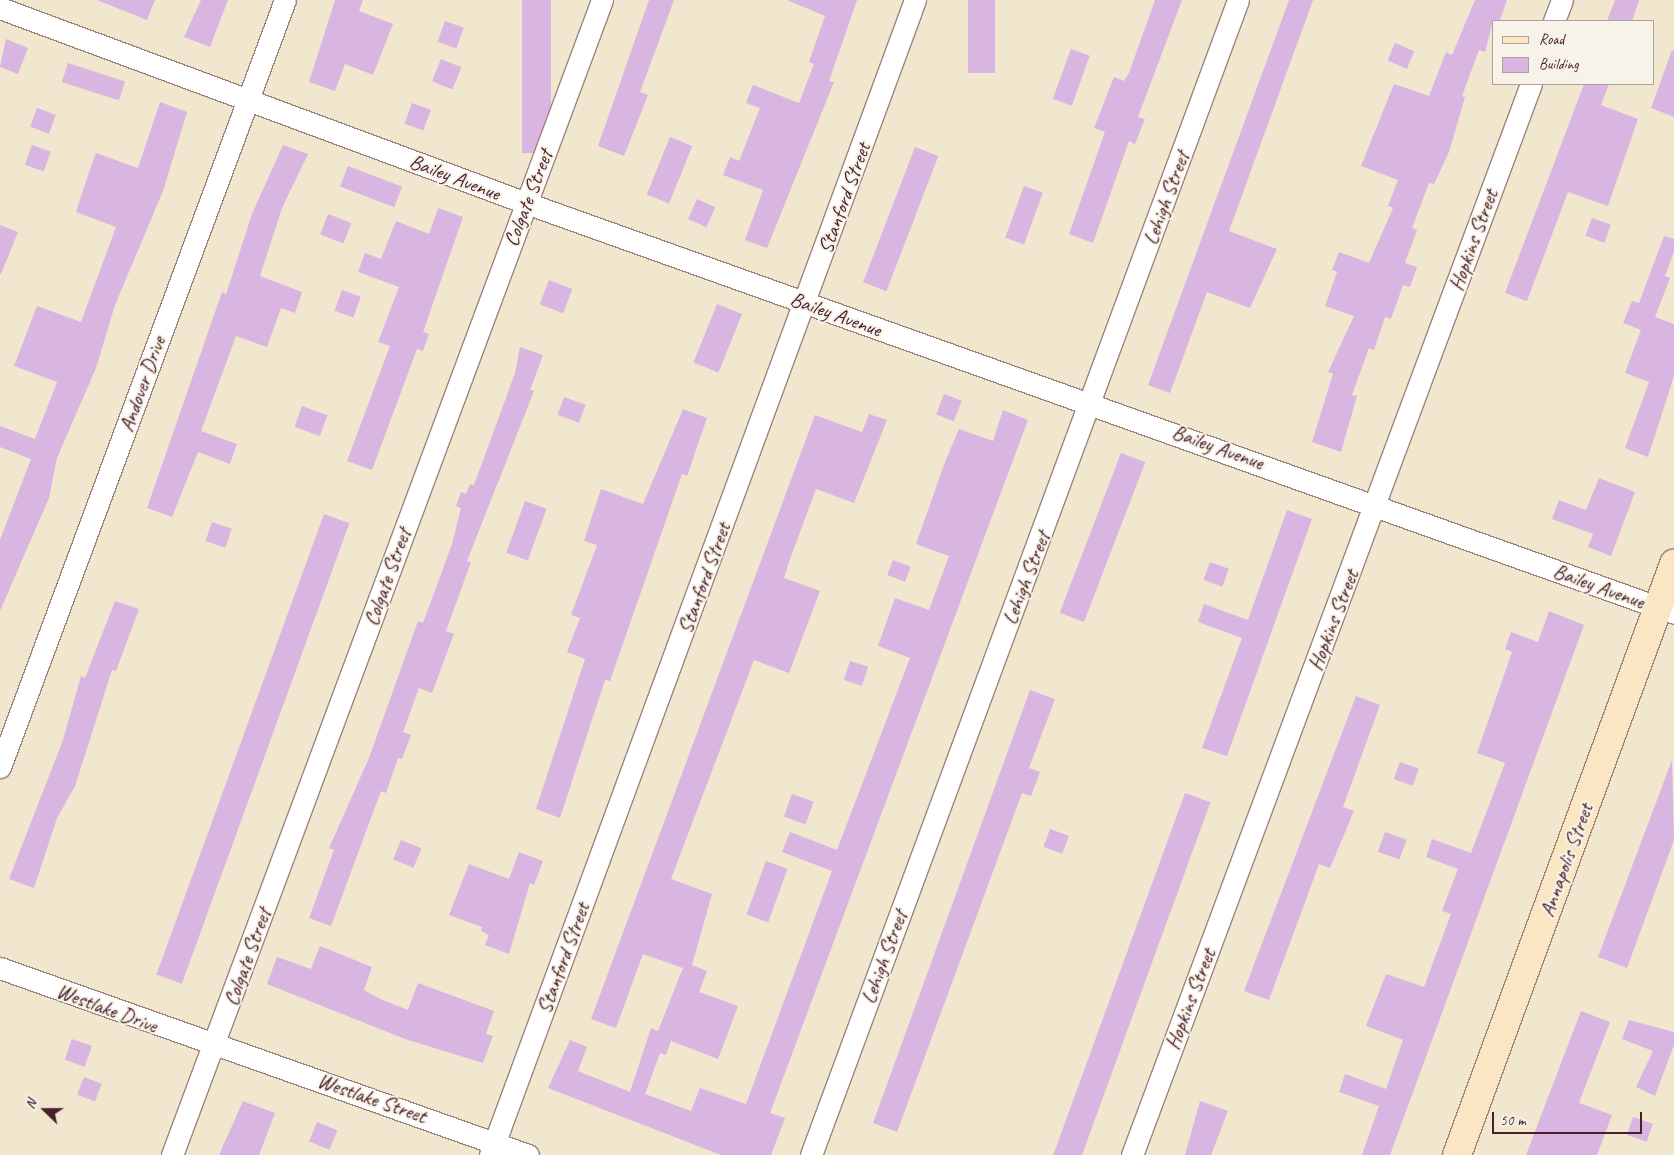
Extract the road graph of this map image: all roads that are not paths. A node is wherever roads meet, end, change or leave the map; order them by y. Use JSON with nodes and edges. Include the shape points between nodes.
{"nodes":[{"id":1,"x":286,"y":0,"type":"edge"},
{"id":2,"x":602,"y":0,"type":"edge"},
{"id":3,"x":915,"y":0,"type":"edge"},
{"id":4,"x":1238,"y":0,"type":"edge"},
{"id":5,"x":1562,"y":0,"type":"edge"},
{"id":6,"x":0,"y":8,"type":"edge"},
{"id":7,"x":1554,"y":20,"type":"edge"},
{"id":8,"x":1531,"y":85,"type":"edge"},
{"id":9,"x":248,"y":98,"type":"junction"},
{"id":10,"x":526,"y":204,"type":"junction"},
{"id":11,"x":806,"y":303,"type":"junction"},
{"id":12,"x":1090,"y":406,"type":"junction"},
{"id":13,"x":1376,"y":504,"type":"junction"},
{"id":14,"x":1674,"y":564,"type":"edge"},
{"id":15,"x":1666,"y":610,"type":"edge"},
{"id":16,"x":0,"y":768,"type":"edge"},
{"id":17,"x":0,"y":968,"type":"edge"},
{"id":18,"x":215,"y":1044,"type":"junction"},
{"id":19,"x":493,"y":1149,"type":"edge"},
{"id":20,"x":172,"y":1155,"type":"edge"},
{"id":21,"x":528,"y":1155,"type":"edge"},
{"id":22,"x":810,"y":1155,"type":"edge"},
{"id":23,"x":1132,"y":1155,"type":"edge"},
{"id":24,"x":1457,"y":1155,"type":"edge"}],
"edges":[{"from":1,"to":9,"type":"street","name":"Andover Drive"},
{"from":2,"to":10,"type":"street","name":"Colgate Street"},
{"from":3,"to":11,"type":"street","name":"Stanford Street"},
{"from":4,"to":12,"type":"street","name":"Lehigh Street"},
{"from":5,"to":7,"type":"street"},
{"from":6,"to":9,"type":"street","name":"Bailey Avenue"},
{"from":8,"to":13,"type":"street","name":"Hopkins Street"},
{"from":9,"to":10,"type":"street","name":"Bailey Avenue"},
{"from":9,"to":16,"type":"street","name":"Andover Drive"},
{"from":10,"to":11,"type":"street","name":"Bailey Avenue"},
{"from":10,"to":18,"type":"street","name":"Colgate Street"},
{"from":11,"to":12,"type":"street","name":"Bailey Avenue"},
{"from":11,"to":19,"type":"street","name":"Stanford Street"},
{"from":12,"to":13,"type":"street","name":"Bailey Avenue"},
{"from":12,"to":22,"type":"street","name":"Lehigh Street"},
{"from":13,"to":15,"type":"street","name":"Bailey Avenue"},
{"from":13,"to":23,"type":"street","name":"Hopkins Street"},
{"from":14,"to":15,"type":"street","name":"Annapolis Street"},
{"from":15,"to":24,"type":"street","name":"Annapolis Street"},
{"from":17,"to":18,"type":"street","name":"Westlake Drive"},
{"from":18,"to":19,"type":"street","name":"Westlake Street"},
{"from":18,"to":20,"type":"street","name":"Colgate Street"},
{"from":19,"to":21,"type":"street","name":"Westlake Street"}]}
